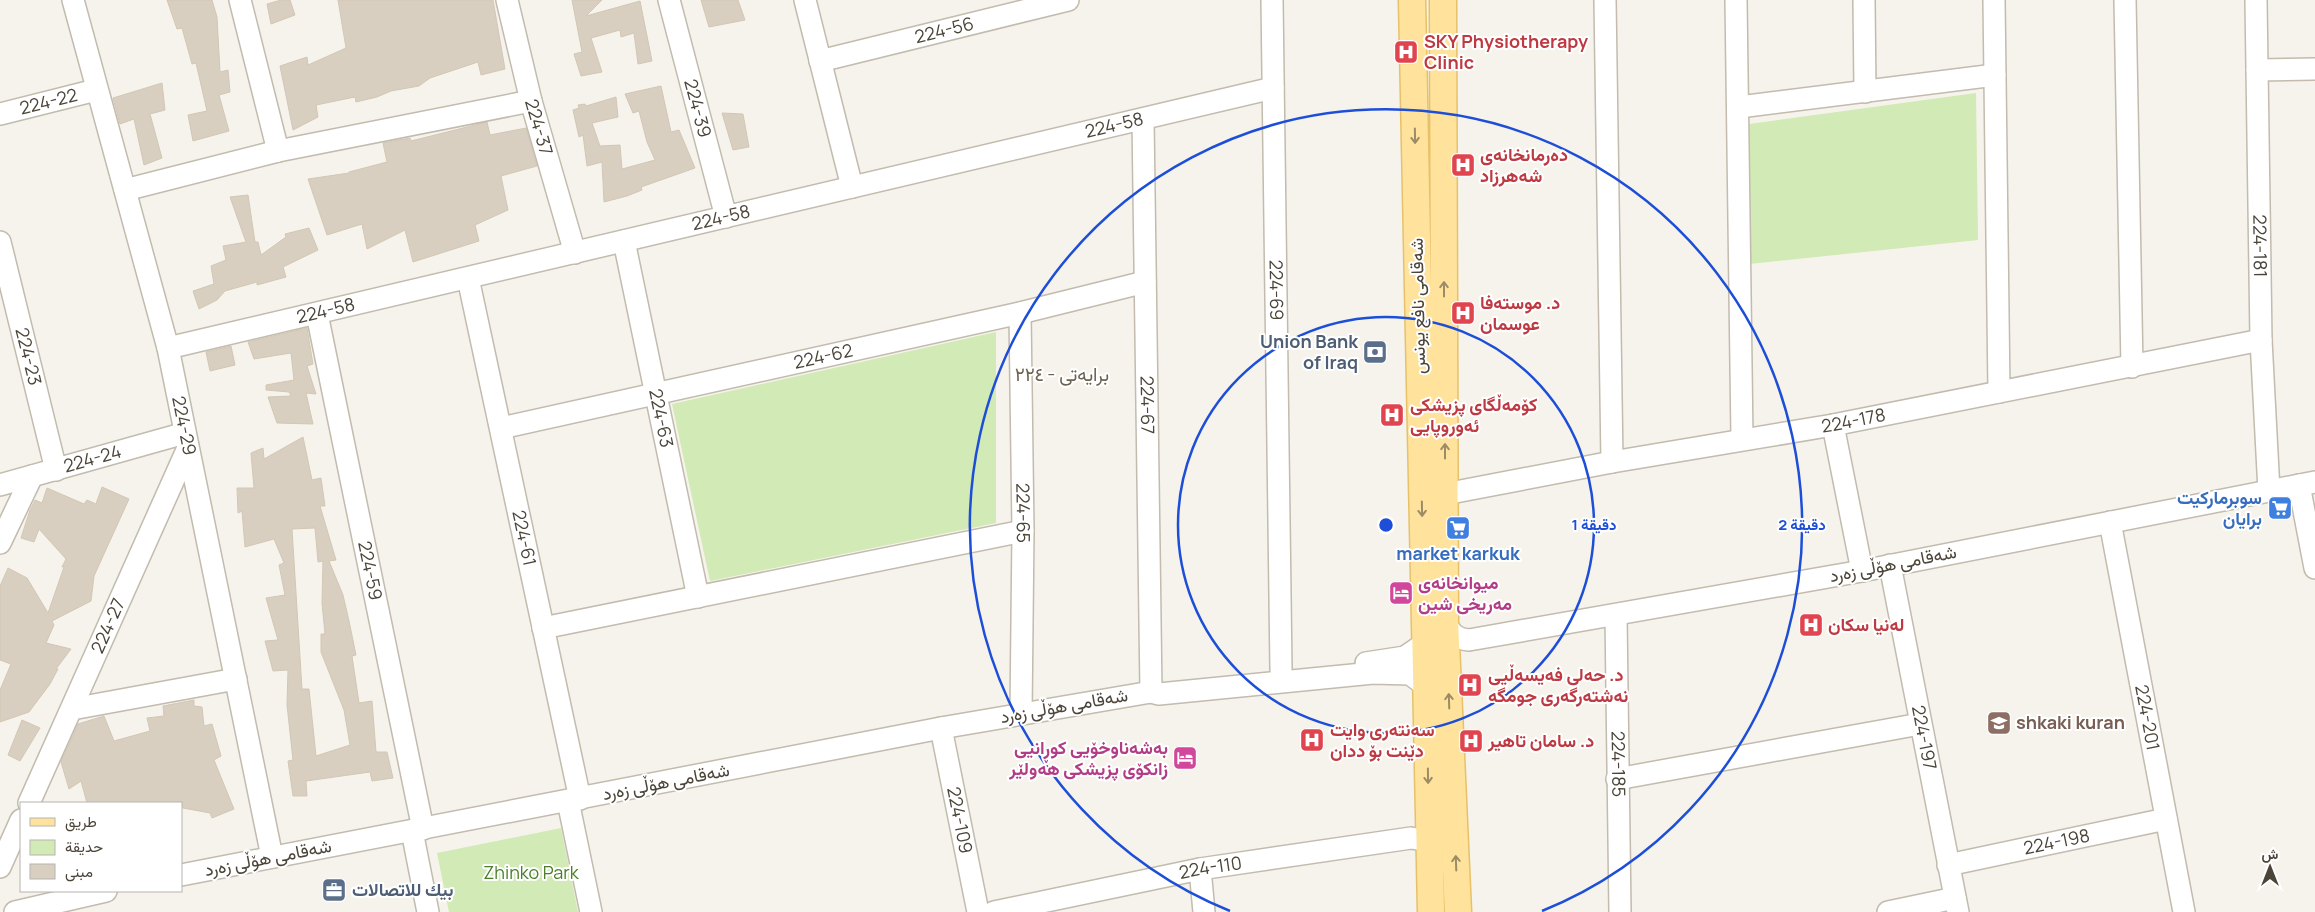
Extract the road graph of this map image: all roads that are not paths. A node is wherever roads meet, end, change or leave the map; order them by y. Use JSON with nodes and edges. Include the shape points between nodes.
{"nodes":[{"id":1,"x":72,"y":0,"type":"edge"},
{"id":2,"x":507,"y":0,"type":"edge"},
{"id":3,"x":669,"y":0,"type":"edge"},
{"id":4,"x":805,"y":0,"type":"edge"},
{"id":5,"x":1068,"y":0,"type":"edge"},
{"id":6,"x":1272,"y":0,"type":"edge"},
{"id":7,"x":1412,"y":0,"type":"edge"},
{"id":8,"x":1443,"y":0,"type":"edge"},
{"id":9,"x":1605,"y":0,"type":"edge"},
{"id":10,"x":1736,"y":0,"type":"edge"},
{"id":11,"x":1864,"y":0,"type":"edge"},
{"id":12,"x":1994,"y":0,"type":"edge"},
{"id":13,"x":2125,"y":0,"type":"edge"},
{"id":14,"x":2256,"y":0,"type":"edge"},
{"id":15,"x":246,"y":1,"type":"edge"},
{"id":16,"x":820,"y":61,"type":"junction"},
{"id":17,"x":2315,"y":69,"type":"edge"},
{"id":18,"x":2257,"y":70,"type":"junction"},
{"id":19,"x":1995,"y":75,"type":"junction"},
{"id":20,"x":1273,"y":88,"type":"junction"},
{"id":21,"x":96,"y":90,"type":"junction"},
{"id":22,"x":1865,"y":92,"type":"junction"},
{"id":23,"x":1443,"y":99,"type":"junction"},
{"id":24,"x":531,"y":101,"type":"junction"},
{"id":25,"x":1414,"y":106,"type":"junction"},
{"id":26,"x":1739,"y":107,"type":"junction"},
{"id":27,"x":0,"y":114,"type":"edge"},
{"id":28,"x":1143,"y":119,"type":"junction"},
{"id":29,"x":278,"y":151,"type":"junction"},
{"id":30,"x":852,"y":187,"type":"junction"},
{"id":31,"x":125,"y":190,"type":"junction"},
{"id":32,"x":726,"y":217,"type":"junction"},
{"id":33,"x":624,"y":241,"type":"junction"},
{"id":34,"x":0,"y":242,"type":"edge"},
{"id":35,"x":575,"y":253,"type":"junction"},
{"id":36,"x":468,"y":278,"type":"junction"},
{"id":37,"x":1145,"y":282,"type":"junction"},
{"id":38,"x":1020,"y":312,"type":"junction"},
{"id":39,"x":317,"y":314,"type":"junction"},
{"id":40,"x":2261,"y":340,"type":"junction"},
{"id":41,"x":168,"y":348,"type":"junction"},
{"id":42,"x":2132,"y":366,"type":"junction"},
{"id":43,"x":1999,"y":392,"type":"junction"},
{"id":44,"x":656,"y":394,"type":"junction"},
{"id":45,"x":1833,"y":424,"type":"junction"},
{"id":46,"x":501,"y":428,"type":"junction"},
{"id":47,"x":1742,"y":439,"type":"junction"},
{"id":48,"x":186,"y":441,"type":"junction"},
{"id":49,"x":1612,"y":462,"type":"junction"},
{"id":50,"x":56,"y":470,"type":"junction"},
{"id":51,"x":32,"y":476,"type":"junction"},
{"id":52,"x":2307,"y":484,"type":"edge"},
{"id":53,"x":0,"y":485,"type":"edge"},
{"id":54,"x":2270,"y":491,"type":"junction"},
{"id":55,"x":1445,"y":494,"type":"junction"},
{"id":56,"x":2110,"y":522,"type":"junction"},
{"id":57,"x":1023,"y":531,"type":"junction"},
{"id":58,"x":0,"y":542,"type":"edge"},
{"id":59,"x":1890,"y":565,"type":"junction"},
{"id":60,"x":2315,"y":568,"type":"edge"},
{"id":61,"x":1862,"y":571,"type":"junction"},
{"id":62,"x":698,"y":597,"type":"junction"},
{"id":63,"x":1616,"y":616,"type":"junction"},
{"id":64,"x":1445,"y":621,"type":"junction"},
{"id":65,"x":544,"y":628,"type":"junction"},
{"id":66,"x":1469,"y":640,"type":"junction"},
{"id":67,"x":1424,"y":644,"type":"junction"},
{"id":68,"x":1448,"y":668,"type":"junction"},
{"id":69,"x":1281,"y":670,"type":"junction"},
{"id":70,"x":236,"y":679,"type":"junction"},
{"id":71,"x":1426,"y":686,"type":"junction"},
{"id":72,"x":1151,"y":692,"type":"junction"},
{"id":73,"x":72,"y":708,"type":"junction"},
{"id":74,"x":1021,"y":714,"type":"junction"},
{"id":75,"x":1920,"y":724,"type":"junction"},
{"id":76,"x":941,"y":728,"type":"junction"},
{"id":77,"x":1618,"y":779,"type":"junction"},
{"id":78,"x":574,"y":800,"type":"junction"},
{"id":79,"x":29,"y":802,"type":"edge"},
{"id":80,"x":2166,"y":819,"type":"junction"},
{"id":81,"x":20,"y":822,"type":"edge"},
{"id":82,"x":418,"y":830,"type":"junction"},
{"id":83,"x":1430,"y":841,"type":"junction"},
{"id":84,"x":272,"y":857,"type":"junction"},
{"id":85,"x":1948,"y":865,"type":"junction"},
{"id":86,"x":0,"y":867,"type":"edge"},
{"id":87,"x":1200,"y":869,"type":"junction"},
{"id":88,"x":182,"y":876,"type":"edge"},
{"id":89,"x":103,"y":892,"type":"edge"},
{"id":90,"x":1957,"y":905,"type":"edge"},
{"id":91,"x":54,"y":907,"type":"edge"},
{"id":92,"x":15,"y":912,"type":"edge"},
{"id":93,"x":428,"y":912,"type":"edge"},
{"id":94,"x":591,"y":912,"type":"edge"},
{"id":95,"x":978,"y":912,"type":"edge"},
{"id":96,"x":994,"y":912,"type":"edge"},
{"id":97,"x":1204,"y":912,"type":"edge"},
{"id":98,"x":1431,"y":912,"type":"edge"},
{"id":99,"x":1458,"y":912,"type":"edge"},
{"id":100,"x":1620,"y":912,"type":"edge"},
{"id":101,"x":1888,"y":912,"type":"edge"},
{"id":102,"x":2184,"y":912,"type":"edge"}],
"edges":[{"from":1,"to":21,"type":"street","name":"224-29"},
{"from":2,"to":24,"type":"street","name":"224-37"},
{"from":3,"to":32,"type":"street","name":"224-39"},
{"from":4,"to":16,"type":"street"},
{"from":5,"to":16,"type":"street","name":"224-56"},
{"from":6,"to":20,"type":"street","name":"224-69"},
{"from":7,"to":25,"type":"main road","name":"شەقامی نافع یونس"},
{"from":8,"to":23,"type":"main road","name":"شەقامی نافع یونس"},
{"from":9,"to":49,"type":"street"},
{"from":10,"to":26,"type":"street"},
{"from":11,"to":22,"type":"street"},
{"from":12,"to":19,"type":"street"},
{"from":13,"to":42,"type":"street"},
{"from":14,"to":18,"type":"street","name":"224-181"},
{"from":15,"to":29,"type":"street"},
{"from":16,"to":30,"type":"street"},
{"from":17,"to":18,"type":"street"},
{"from":18,"to":40,"type":"street","name":"224-181"},
{"from":19,"to":22,"type":"street"},
{"from":19,"to":43,"type":"street"},
{"from":20,"to":28,"type":"street","name":"224-58"},
{"from":20,"to":69,"type":"street","name":"224-69"},
{"from":21,"to":27,"type":"street","name":"224-22"},
{"from":21,"to":31,"type":"street","name":"224-29"},
{"from":22,"to":26,"type":"street"},
{"from":23,"to":25,"type":"main road"},
{"from":55,"to":23,"type":"main road","name":"شەقامی نافع یونس","one_way":true},
{"from":24,"to":29,"type":"street"},
{"from":24,"to":35,"type":"street","name":"224-37"},
{"from":25,"to":67,"type":"main road","name":"شەقامی نافع یونس","one_way":true},
{"from":26,"to":47,"type":"street"},
{"from":28,"to":30,"type":"street","name":"224-58"},
{"from":28,"to":37,"type":"street","name":"224-67"},
{"from":29,"to":31,"type":"street"},
{"from":30,"to":32,"type":"street","name":"224-58"},
{"from":31,"to":41,"type":"street","name":"224-29"},
{"from":32,"to":33,"type":"street","name":"224-58"},
{"from":33,"to":35,"type":"street","name":"224-58"},
{"from":33,"to":44,"type":"street","name":"224-63"},
{"from":34,"to":50,"type":"street","name":"224-23"},
{"from":35,"to":36,"type":"street","name":"224-58"},
{"from":36,"to":39,"type":"street","name":"224-58"},
{"from":36,"to":46,"type":"street","name":"224-61"},
{"from":37,"to":38,"type":"street","name":"224-62"},
{"from":37,"to":72,"type":"street","name":"224-67"},
{"from":38,"to":44,"type":"street","name":"224-62"},
{"from":38,"to":57,"type":"street","name":"224-65"},
{"from":39,"to":41,"type":"street","name":"224-58"},
{"from":39,"to":82,"type":"street","name":"224-59"},
{"from":40,"to":42,"type":"street","name":"224-178"},
{"from":40,"to":54,"type":"street","name":"224-181"},
{"from":41,"to":48,"type":"street","name":"224-29"},
{"from":42,"to":43,"type":"street","name":"224-178"},
{"from":43,"to":45,"type":"street","name":"224-178"},
{"from":44,"to":46,"type":"street","name":"224-62"},
{"from":44,"to":62,"type":"street","name":"224-63"},
{"from":45,"to":47,"type":"street","name":"224-178"},
{"from":45,"to":61,"type":"street"},
{"from":46,"to":65,"type":"street","name":"224-61"},
{"from":47,"to":49,"type":"street","name":"224-178"},
{"from":48,"to":50,"type":"street","name":"224-24"},
{"from":48,"to":70,"type":"street","name":"224-29"},
{"from":48,"to":73,"type":"street","name":"224-27"},
{"from":49,"to":55,"type":"street","name":"224-178"},
{"from":50,"to":51,"type":"street","name":"224-24"},
{"from":51,"to":53,"type":"street","name":"224-24"},
{"from":51,"to":58,"type":"street"},
{"from":52,"to":54,"type":"street","name":"شەقامی هۆڵی زەرد"},
{"from":52,"to":60,"type":"street"},
{"from":54,"to":56,"type":"street","name":"شەقامی هۆڵی زەرد"},
{"from":55,"to":64,"type":"main road","name":"شەقامی نافع یونس"},
{"from":56,"to":59,"type":"street","name":"شەقامی هۆڵی زەرد"},
{"from":56,"to":80,"type":"street","name":"224-201"},
{"from":57,"to":62,"type":"street"},
{"from":57,"to":74,"type":"street","name":"224-65"},
{"from":59,"to":61,"type":"street","name":"شەقامی هۆڵی زەرد"},
{"from":59,"to":75,"type":"street","name":"224-197"},
{"from":61,"to":63,"type":"street","name":"شەقامی هۆڵی زەرد"},
{"from":62,"to":65,"type":"street"},
{"from":63,"to":66,"type":"street","name":"شەقامی هۆڵی زەرد"},
{"from":63,"to":77,"type":"street","name":"224-185"},
{"from":64,"to":66,"type":"street","via":[[1454,635]]},
{"from":64,"to":68,"type":"main road","name":"شەقامی نافع یونس"},
{"from":65,"to":78,"type":"street","name":"224-61"},
{"from":66,"to":68,"type":"street","via":[[1455,651]]},
{"from":67,"to":69,"type":"street","name":"شەقامی هۆڵی زەرد","via":[[1405,657]]},
{"from":67,"to":71,"type":"main road","name":"شەقامی نافع یونس"},
{"from":99,"to":68,"type":"main road","name":"شەقامی نافع یونس","one_way":true},
{"from":69,"to":72,"type":"street","name":"شەقامی هۆڵی زەرد","via":[[1159,686]]},
{"from":70,"to":73,"type":"street"},
{"from":70,"to":84,"type":"street","name":"224-29"},
{"from":71,"to":72,"type":"street","name":"شەقامی هۆڵی زەرد","via":[[1410,674],[1373,673],[1159,694]]},
{"from":71,"to":83,"type":"main road","name":"شەقامی نافع یونس","one_way":true},
{"from":72,"to":74,"type":"street","name":"شەقامی هۆڵی زەرد"},
{"from":73,"to":79,"type":"street","name":"224-27"},
{"from":74,"to":76,"type":"street","name":"شەقامی هۆڵی زەرد"},
{"from":75,"to":77,"type":"street"},
{"from":75,"to":85,"type":"street","name":"224-197"},
{"from":76,"to":78,"type":"street","name":"شەقامی هۆڵی زەرد"},
{"from":76,"to":95,"type":"street","name":"224-109"},
{"from":77,"to":100,"type":"street","name":"224-185"},
{"from":78,"to":82,"type":"street","name":"شەقامی هۆڵی زەرد"},
{"from":78,"to":94,"type":"street","name":"224-61"},
{"from":80,"to":85,"type":"street","name":"224-198"},
{"from":80,"to":102,"type":"street","name":"224-201"},
{"from":81,"to":86,"type":"street"},
{"from":82,"to":84,"type":"street","name":"شەقامی هۆڵی زەرد"},
{"from":82,"to":93,"type":"street","name":"224-59"},
{"from":83,"to":87,"type":"street","name":"224-110","via":[[1411,838]]},
{"from":83,"to":98,"type":"main road","name":"شەقامی نافع یونس"},
{"from":84,"to":88,"type":"street","name":"شەقامی هۆڵی زەرد"},
{"from":85,"to":90,"type":"street","name":"224-197"},
{"from":87,"to":96,"type":"street","name":"224-110"},
{"from":87,"to":97,"type":"street"},
{"from":89,"to":91,"type":"street"},
{"from":90,"to":101,"type":"street"},
{"from":91,"to":92,"type":"street"}]}
